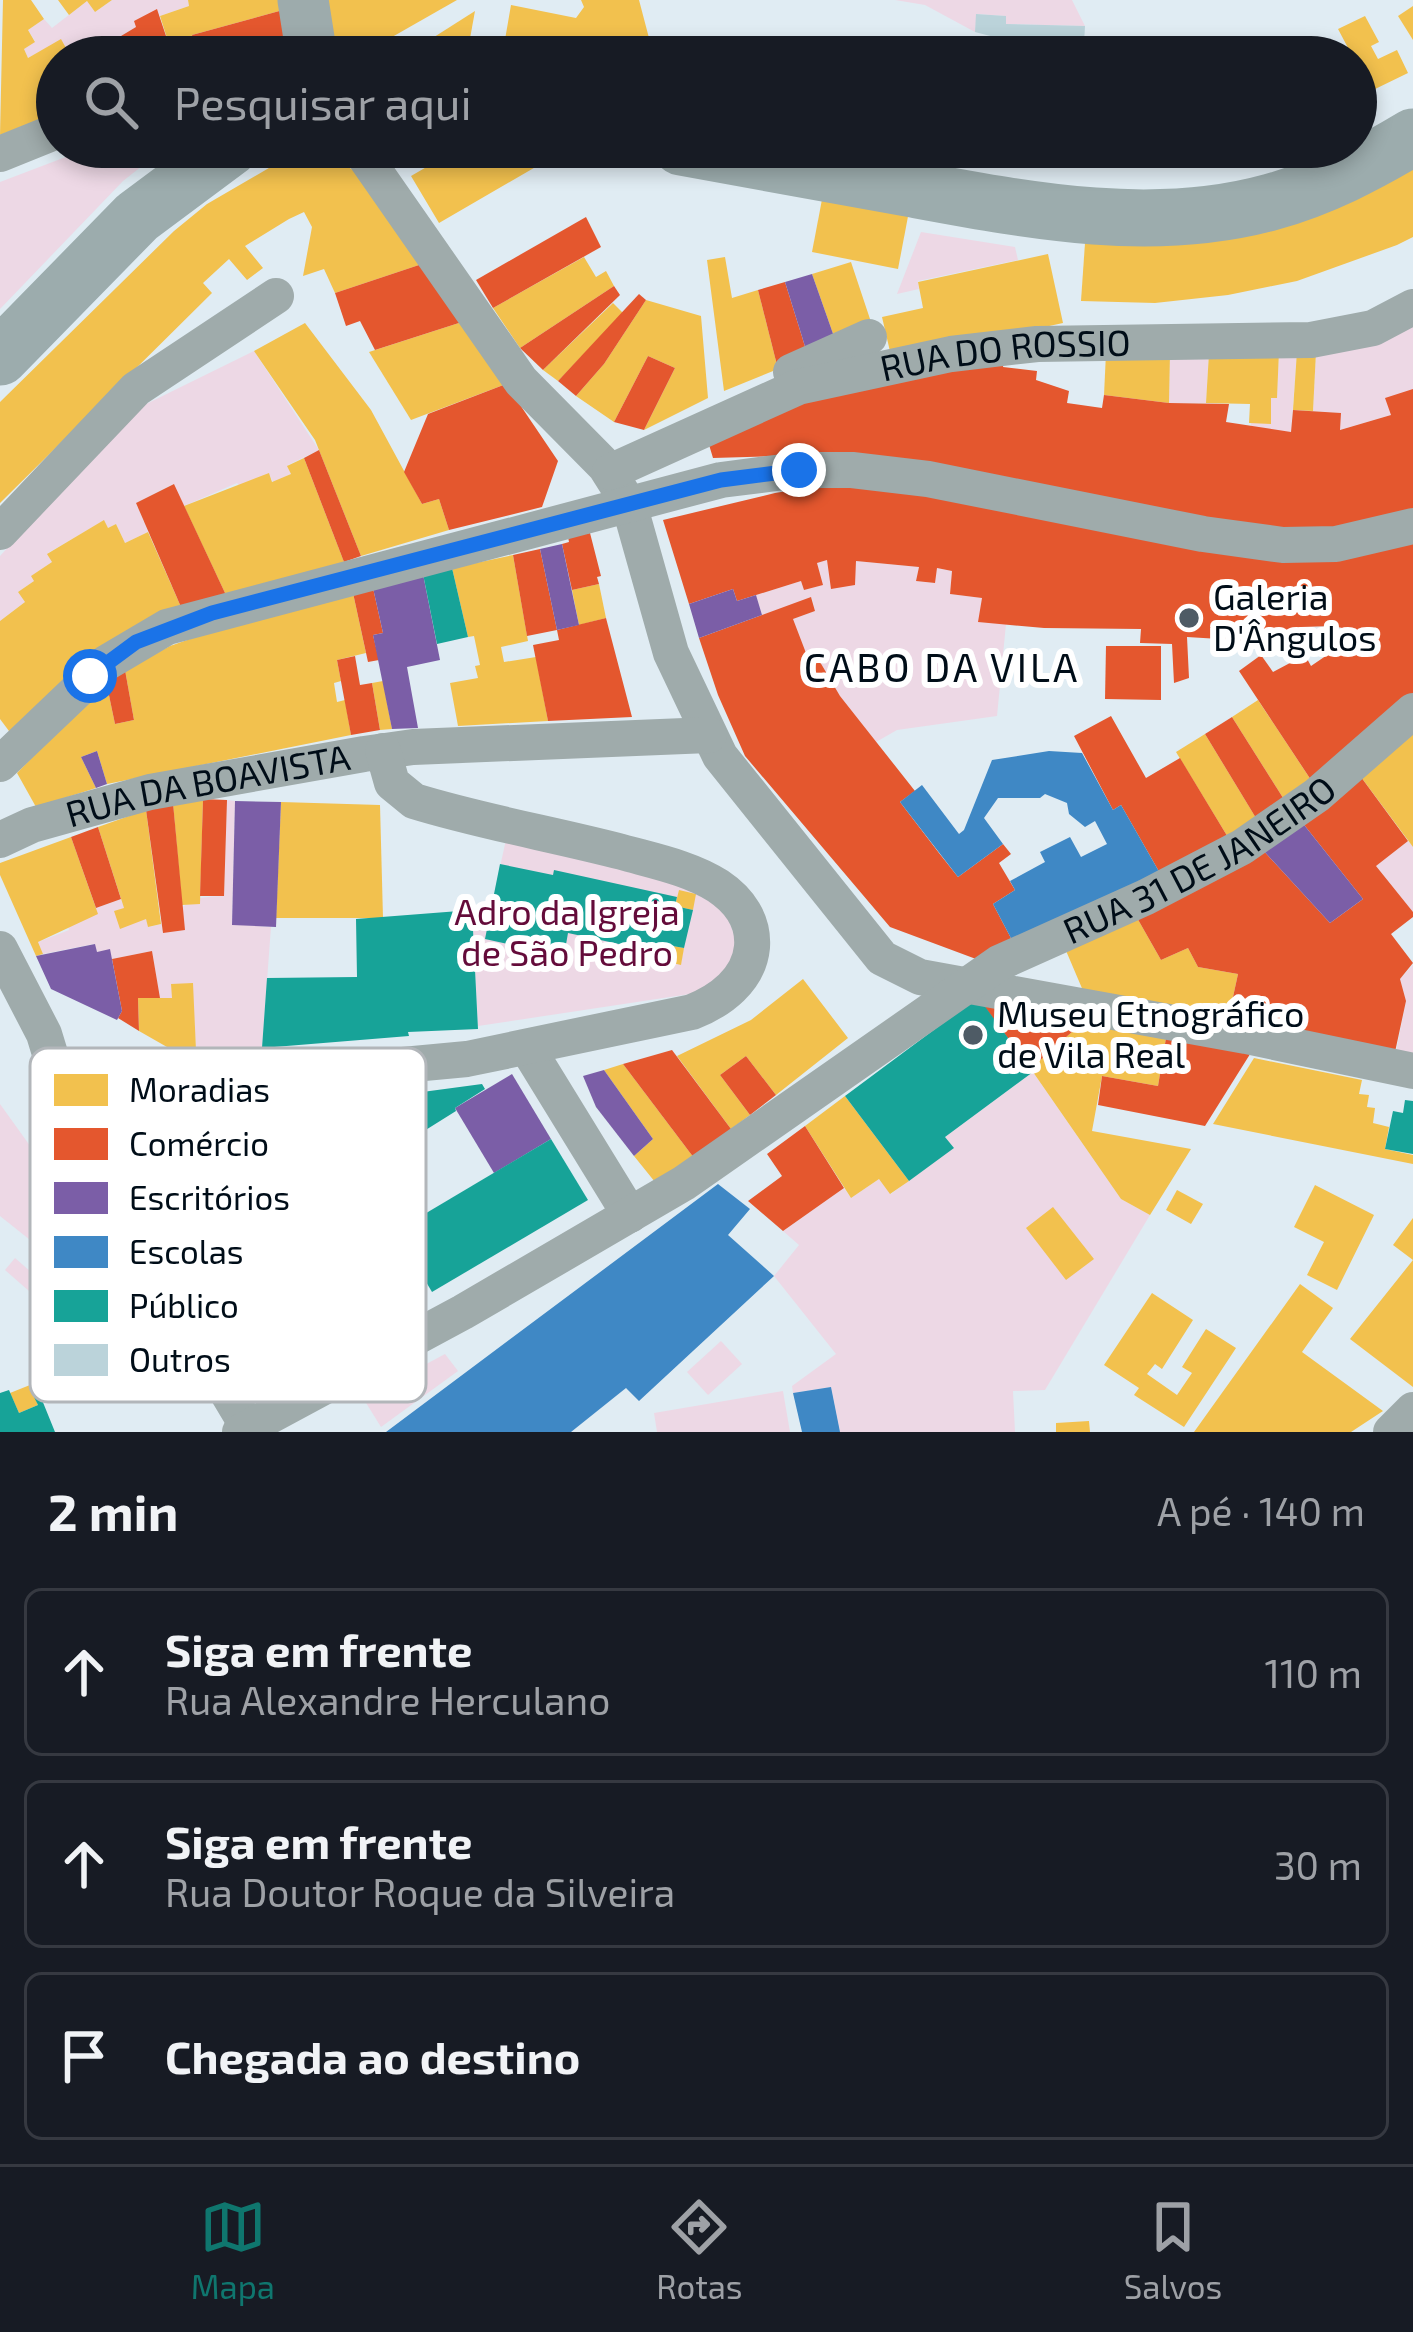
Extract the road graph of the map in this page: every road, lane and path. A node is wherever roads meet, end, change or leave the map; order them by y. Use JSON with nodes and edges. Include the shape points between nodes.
{"nodes":[{"id":1,"x":303,"y":0,"type":"edge"},
{"id":2,"x":303,"y":36,"type":"edge"},
{"id":3,"x":1413,"y":137,"type":"edge"},
{"id":4,"x":36,"y":139,"type":"edge"},
{"id":5,"x":0,"y":154,"type":"edge"},
{"id":6,"x":1377,"y":157,"type":"edge"},
{"id":7,"x":199,"y":168,"type":"edge"},
{"id":8,"x":373,"y":168,"type":"edge"},
{"id":9,"x":798,"y":168,"type":"edge"},
{"id":10,"x":814,"y":168,"type":"edge"},
{"id":11,"x":1357,"y":168,"type":"edge"},
{"id":12,"x":826,"y":173,"type":"junction"},
{"id":13,"x":277,"y":296,"type":"dead end"},
{"id":14,"x":1413,"y":308,"type":"edge"},
{"id":15,"x":869,"y":337,"type":"dead end"},
{"id":16,"x":0,"y":357,"type":"edge"},
{"id":17,"x":604,"y":466,"type":"junction"},
{"id":18,"x":629,"y":504,"type":"junction"},
{"id":19,"x":1413,"y":526,"type":"edge"},
{"id":20,"x":0,"y":532,"type":"edge"},
{"id":21,"x":1413,"y":711,"type":"edge"},
{"id":22,"x":709,"y":735,"type":"junction"},
{"id":23,"x":383,"y":751,"type":"junction"},
{"id":24,"x":0,"y":764,"type":"edge"},
{"id":25,"x":16,"y":832,"type":"edge"},
{"id":26,"x":0,"y":949,"type":"edge"},
{"id":27,"x":966,"y":986,"type":"junction"},
{"id":28,"x":48,"y":1048,"type":"edge"},
{"id":29,"x":528,"y":1049,"type":"junction"},
{"id":30,"x":426,"y":1063,"type":"edge"},
{"id":31,"x":1413,"y":1071,"type":"edge"},
{"id":32,"x":630,"y":1215,"type":"junction"},
{"id":33,"x":426,"y":1332,"type":"edge"},
{"id":34,"x":229,"y":1402,"type":"edge"},
{"id":35,"x":299,"y":1402,"type":"edge"},
{"id":36,"x":1413,"y":1411,"type":"edge"},
{"id":37,"x":246,"y":1431,"type":"edge"},
{"id":38,"x":1391,"y":1432,"type":"edge"}],
"edges":[{"from":1,"to":2,"type":"main road"},
{"from":3,"to":6,"type":"main road"},
{"from":4,"to":5,"type":"street"},
{"from":7,"to":16,"type":"main road","via":[[137,218]]},
{"from":8,"to":17,"type":"street","via":[[532,395]]},
{"from":9,"to":12,"type":"main road"},
{"from":10,"to":12,"type":"main road"},
{"from":11,"to":12,"type":"main road","via":[[1248,207],[1157,216],[1047,212]]},
{"from":13,"to":20,"type":"street","via":[[136,388]]},
{"from":14,"to":17,"type":"street","name":"RUA DO ROSSIO","via":[[1373,328],[1311,340],[1037,344],[951,354],[798,388]]},
{"from":15,"to":17,"type":"street"},
{"from":17,"to":18,"type":"street"},
{"from":18,"to":19,"type":"street","via":[[721,480],[834,469],[928,478],[1283,545],[1336,544]]},
{"from":18,"to":22,"type":"street","via":[[663,631]]},
{"from":18,"to":24,"type":"street","via":[[167,627],[106,663]]},
{"from":21,"to":27,"type":"street","name":"RUA 31 DE JANEIRO","via":[[1242,847],[1017,952]]},
{"from":22,"to":23,"type":"street","name":"RUA DA BOAVISTA"},
{"from":22,"to":27,"type":"street","via":[[888,963]]},
{"from":23,"to":25,"type":"street","name":"RUA DA BOAVISTA","via":[[163,790]]},
{"from":23,"to":29,"type":"street","via":[[392,783],[414,801],[638,856],[707,880],[741,906],[753,944],[739,979],[706,1006]]},
{"from":26,"to":28,"type":"street"},
{"from":27,"to":31,"type":"street"},
{"from":27,"to":32,"type":"street","name":"RUA 31 DE JANEIRO"},
{"from":29,"to":30,"type":"street"},
{"from":29,"to":32,"type":"street"},
{"from":32,"to":33,"type":"street","name":"RUA 31 DE JANEIRO"},
{"from":34,"to":37,"type":"street"},
{"from":35,"to":37,"type":"street","name":"RUA 31 DE JANEIRO"},
{"from":36,"to":38,"type":"street"}]}
